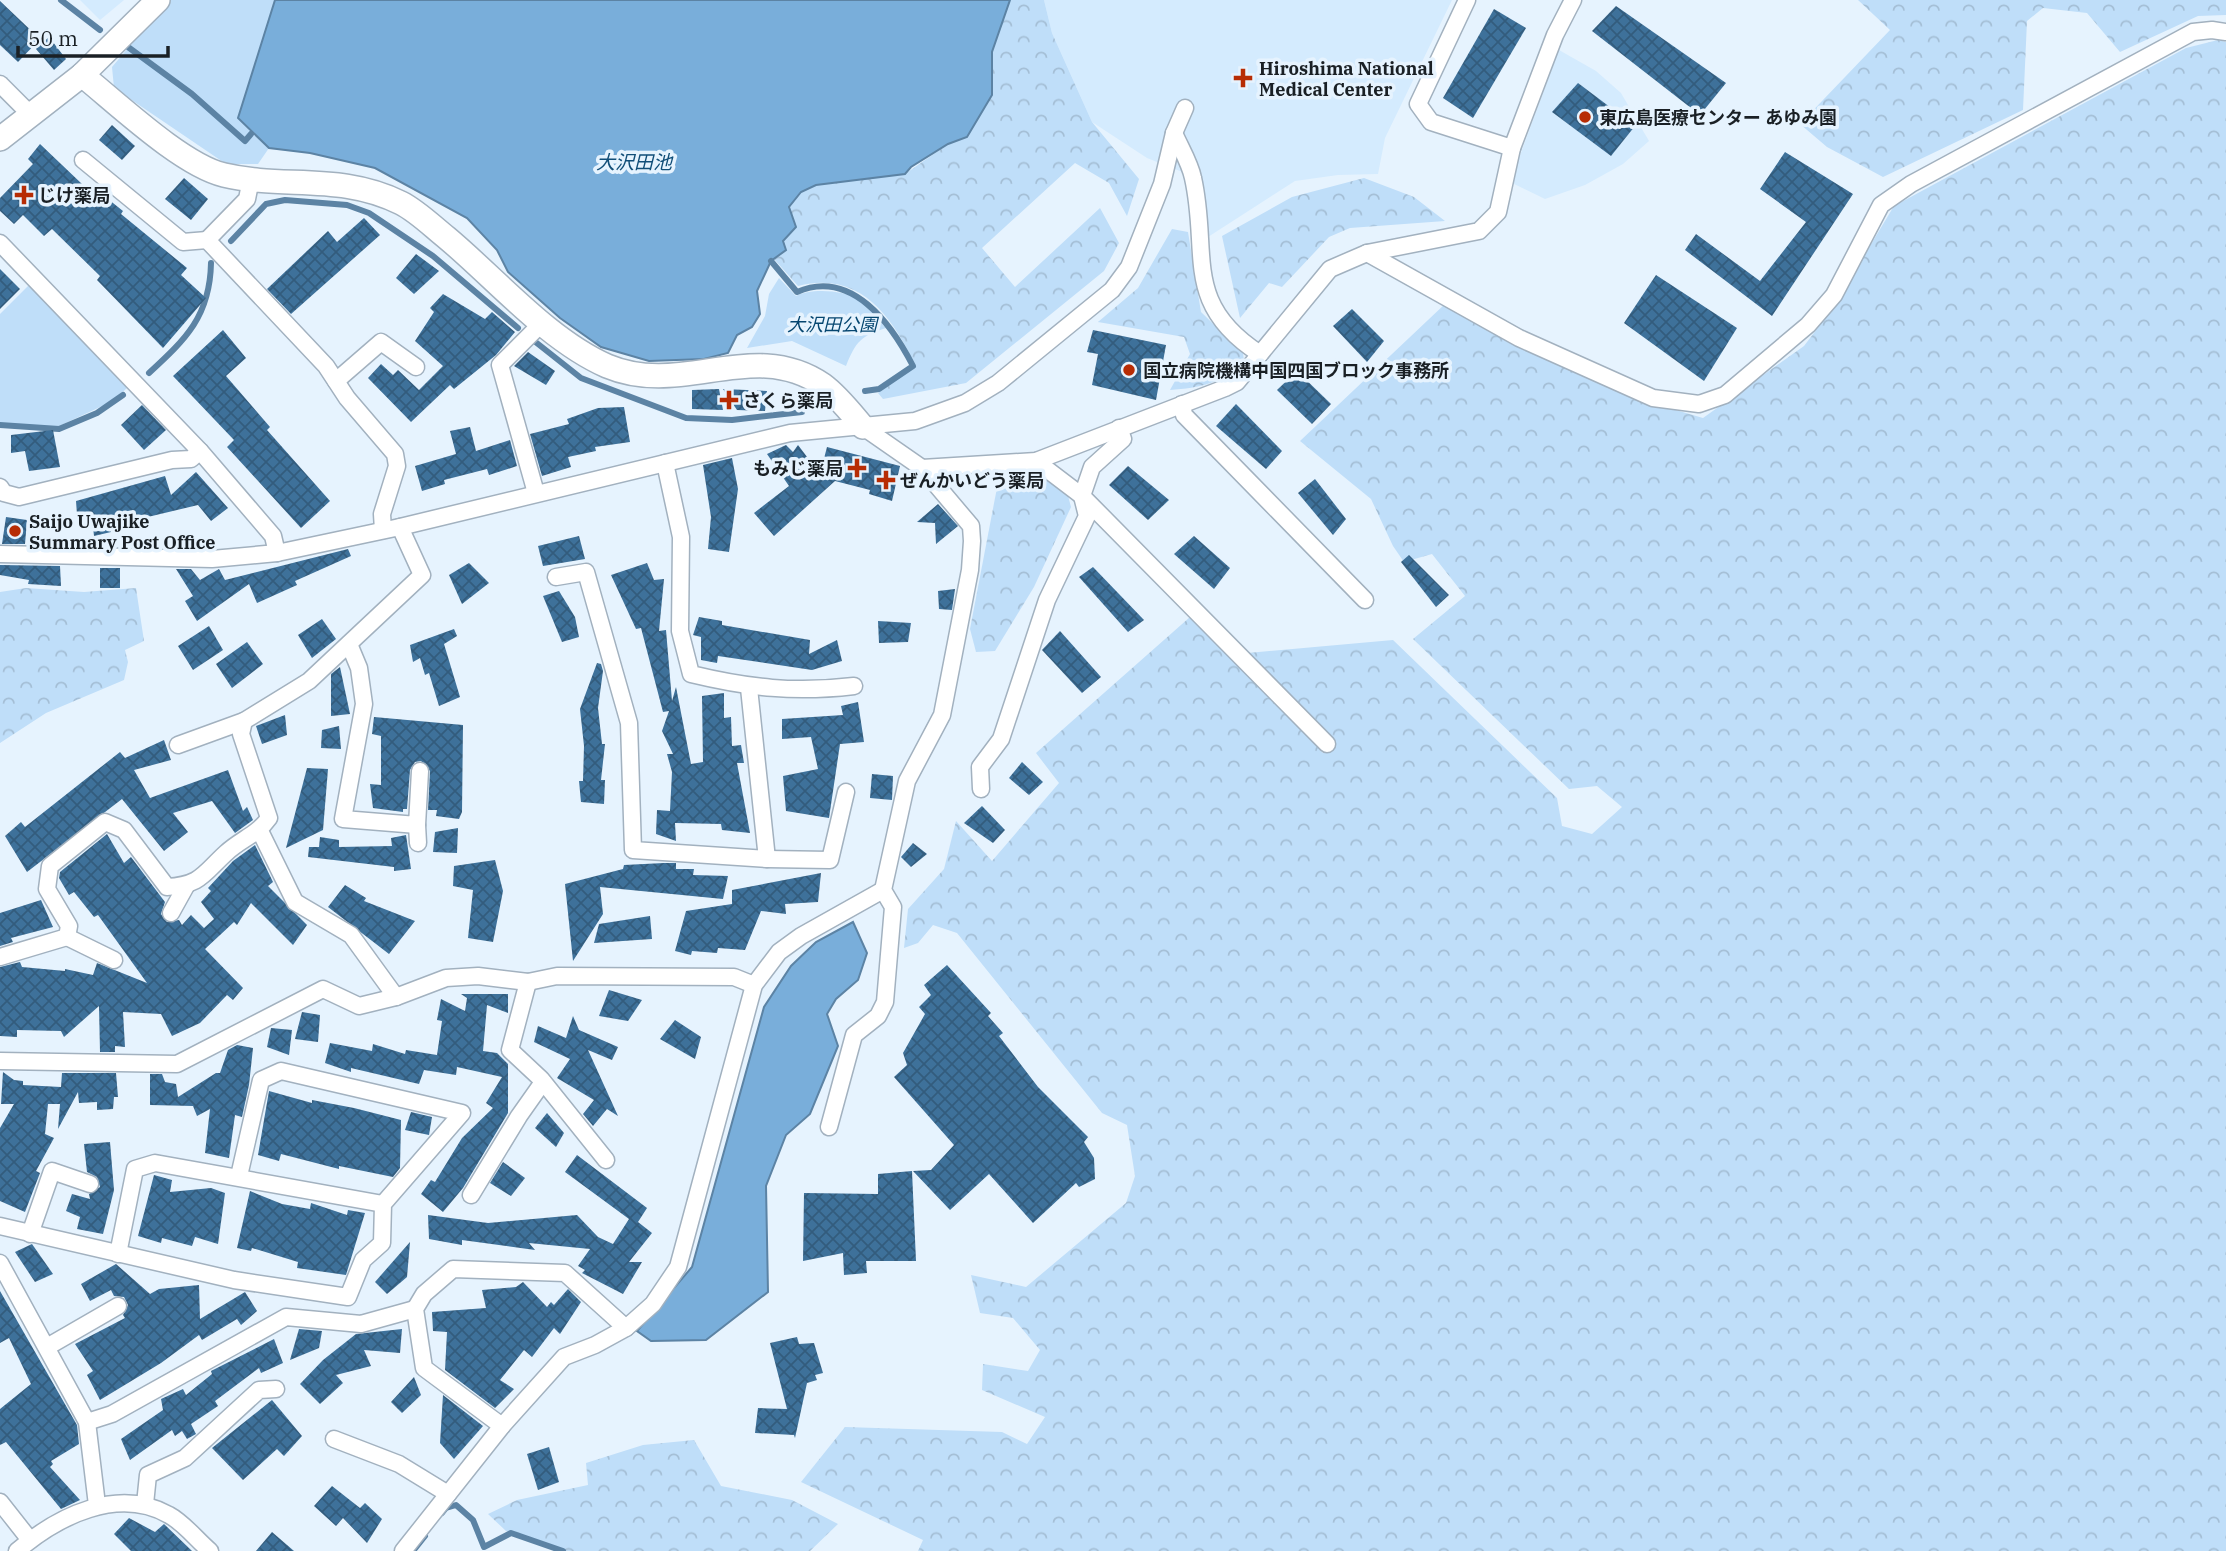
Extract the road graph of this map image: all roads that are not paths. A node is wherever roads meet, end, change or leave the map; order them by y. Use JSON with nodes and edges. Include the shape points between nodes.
{"nodes":[{"id":1,"x":158,"y":0,"type":"edge"},
{"id":2,"x":1467,"y":0,"type":"edge"},
{"id":3,"x":1573,"y":0,"type":"edge"},
{"id":4,"x":2226,"y":32,"type":"edge"},
{"id":5,"x":82,"y":75,"type":"junction"},
{"id":6,"x":0,"y":84,"type":"edge"},
{"id":7,"x":1185,"y":108,"type":"dead end"},
{"id":8,"x":31,"y":115,"type":"junction"},
{"id":9,"x":1174,"y":133,"type":"junction"},
{"id":10,"x":0,"y":139,"type":"edge"},
{"id":11,"x":1511,"y":148,"type":"junction"},
{"id":12,"x":83,"y":160,"type":"dead end"},
{"id":13,"x":251,"y":179,"type":"junction"},
{"id":14,"x":207,"y":240,"type":"junction"},
{"id":15,"x":0,"y":243,"type":"edge"},
{"id":16,"x":1367,"y":253,"type":"junction"},
{"id":17,"x":543,"y":322,"type":"junction"},
{"id":18,"x":1260,"y":354,"type":"junction"},
{"id":19,"x":416,"y":368,"type":"dead end"},
{"id":20,"x":336,"y":381,"type":"junction"},
{"id":21,"x":1182,"y":404,"type":"junction"},
{"id":22,"x":863,"y":426,"type":"junction"},
{"id":23,"x":1119,"y":428,"type":"junction"},
{"id":24,"x":200,"y":451,"type":"junction"},
{"id":25,"x":1036,"y":461,"type":"junction"},
{"id":26,"x":665,"y":463,"type":"junction"},
{"id":27,"x":922,"y":468,"type":"junction"},
{"id":28,"x":0,"y":488,"type":"edge"},
{"id":29,"x":536,"y":493,"type":"junction"},
{"id":30,"x":1082,"y":496,"type":"junction"},
{"id":31,"x":400,"y":527,"type":"junction"},
{"id":32,"x":383,"y":530,"type":"junction"},
{"id":33,"x":277,"y":553,"type":"junction"},
{"id":34,"x":0,"y":554,"type":"edge"},
{"id":35,"x":556,"y":577,"type":"dead end"},
{"id":36,"x":1365,"y":600,"type":"dead end"},
{"id":37,"x":349,"y":644,"type":"junction"},
{"id":38,"x":854,"y":686,"type":"dead end"},
{"id":39,"x":749,"y":688,"type":"junction"},
{"id":40,"x":244,"y":721,"type":"junction"},
{"id":41,"x":1327,"y":744,"type":"dead end"},
{"id":42,"x":178,"y":745,"type":"dead end"},
{"id":43,"x":420,"y":771,"type":"dead end"},
{"id":44,"x":981,"y":789,"type":"dead end"},
{"id":45,"x":846,"y":792,"type":"dead end"},
{"id":46,"x":416,"y":825,"type":"junction"},
{"id":47,"x":260,"y":831,"type":"junction"},
{"id":48,"x":418,"y":844,"type":"dead end"},
{"id":49,"x":767,"y":859,"type":"junction"},
{"id":50,"x":186,"y":886,"type":"junction"},
{"id":51,"x":883,"y":890,"type":"junction"},
{"id":52,"x":171,"y":913,"type":"dead end"},
{"id":53,"x":66,"y":937,"type":"junction"},
{"id":54,"x":0,"y":957,"type":"edge"},
{"id":55,"x":114,"y":960,"type":"dead end"},
{"id":56,"x":528,"y":982,"type":"junction"},
{"id":57,"x":754,"y":985,"type":"junction"},
{"id":58,"x":396,"y":997,"type":"junction"},
{"id":59,"x":0,"y":1061,"type":"edge"},
{"id":60,"x":543,"y":1082,"type":"junction"},
{"id":61,"x":829,"y":1127,"type":"dead end"},
{"id":62,"x":606,"y":1160,"type":"dead end"},
{"id":63,"x":239,"y":1176,"type":"junction"},
{"id":64,"x":90,"y":1184,"type":"dead end"},
{"id":65,"x":471,"y":1195,"type":"dead end"},
{"id":66,"x":383,"y":1204,"type":"junction"},
{"id":67,"x":2,"y":1231,"type":"edge"},
{"id":68,"x":30,"y":1234,"type":"junction"},
{"id":69,"x":118,"y":1254,"type":"junction"},
{"id":70,"x":0,"y":1262,"type":"edge"},
{"id":71,"x":5,"y":1283,"type":"edge"},
{"id":72,"x":118,"y":1306,"type":"dead end"},
{"id":73,"x":415,"y":1309,"type":"junction"},
{"id":74,"x":625,"y":1328,"type":"junction"},
{"id":75,"x":47,"y":1347,"type":"junction"},
{"id":76,"x":276,"y":1388,"type":"dead end"},
{"id":77,"x":87,"y":1422,"type":"junction"},
{"id":78,"x":502,"y":1426,"type":"junction"},
{"id":79,"x":334,"y":1439,"type":"dead end"},
{"id":80,"x":448,"y":1494,"type":"junction"},
{"id":81,"x":0,"y":1502,"type":"edge"},
{"id":82,"x":145,"y":1504,"type":"junction"},
{"id":83,"x":97,"y":1505,"type":"junction"},
{"id":84,"x":30,"y":1540,"type":"junction"},
{"id":85,"x":17,"y":1551,"type":"edge"},
{"id":86,"x":210,"y":1551,"type":"edge"},
{"id":87,"x":403,"y":1551,"type":"edge"}],
"edges":[{"from":1,"to":5,"type":"street"},
{"from":2,"to":11,"type":"street","via":[[1418,104],[1431,122]]},
{"from":3,"to":11,"type":"street"},
{"from":4,"to":16,"type":"street","via":[[2193,32],[1911,184],[1881,205],[1834,295],[1808,325],[1725,395],[1699,404],[1654,398],[1519,338]]},
{"from":5,"to":8,"type":"street"},
{"from":5,"to":13,"type":"street","via":[[198,165]]},
{"from":6,"to":8,"type":"street"},
{"from":7,"to":9,"type":"street"},
{"from":8,"to":10,"type":"street"},
{"from":9,"to":18,"type":"street","via":[[1193,176],[1204,293],[1237,339]]},
{"from":9,"to":22,"type":"street","via":[[1162,184],[1129,267],[1112,290],[998,383],[965,403],[915,421]]},
{"from":11,"to":16,"type":"street","via":[[1497,212],[1479,231]]},
{"from":12,"to":14,"type":"street","via":[[183,242]]},
{"from":13,"to":14,"type":"street","via":[[247,200]]},
{"from":13,"to":17,"type":"street","via":[[349,186],[402,203]]},
{"from":14,"to":20,"type":"street"},
{"from":15,"to":24,"type":"street"},
{"from":16,"to":18,"type":"street","via":[[1330,269]]},
{"from":17,"to":22,"type":"street","via":[[584,355],[634,374],[687,376],[748,364],[800,374],[823,386]]},
{"from":17,"to":29,"type":"street","via":[[500,365]]},
{"from":18,"to":21,"type":"street","via":[[1237,382]]},
{"from":19,"to":20,"type":"street","via":[[381,342]]},
{"from":20,"to":32,"type":"street","via":[[395,454],[397,466],[382,514]]},
{"from":21,"to":23,"type":"street"},
{"from":21,"to":36,"type":"street","via":[[1184,415]]},
{"from":22,"to":26,"type":"street","via":[[790,433]]},
{"from":22,"to":27,"type":"street"},
{"from":23,"to":25,"type":"street"},
{"from":23,"to":30,"type":"street","via":[[1123,439],[1092,467]]},
{"from":24,"to":28,"type":"street","via":[[191,459],[19,497]]},
{"from":24,"to":33,"type":"street","via":[[272,536]]},
{"from":25,"to":27,"type":"street"},
{"from":25,"to":30,"type":"street"},
{"from":26,"to":29,"type":"street"},
{"from":26,"to":39,"type":"street","via":[[681,537],[680,632],[691,674]]},
{"from":27,"to":51,"type":"street","via":[[971,526],[970,570],[942,715],[907,781]]},
{"from":29,"to":31,"type":"street"},
{"from":30,"to":41,"type":"street"},
{"from":30,"to":44,"type":"street","via":[[1087,516],[1047,600],[1001,739],[980,767]]},
{"from":31,"to":32,"type":"street"},
{"from":31,"to":37,"type":"street","via":[[422,575]]},
{"from":32,"to":33,"type":"street"},
{"from":33,"to":34,"type":"street","via":[[212,559]]},
{"from":35,"to":49,"type":"street","via":[[586,572],[615,666],[629,723],[633,850]]},
{"from":37,"to":40,"type":"street","via":[[310,681]]},
{"from":37,"to":46,"type":"street","via":[[359,668],[364,704],[343,819]]},
{"from":38,"to":39,"type":"street","via":[[810,691]]},
{"from":39,"to":49,"type":"street"},
{"from":40,"to":42,"type":"street"},
{"from":40,"to":47,"type":"street","via":[[241,734],[269,818]]},
{"from":43,"to":46,"type":"street"},
{"from":45,"to":49,"type":"street","via":[[830,860]]},
{"from":46,"to":48,"type":"street"},
{"from":47,"to":50,"type":"street","via":[[227,852],[206,876]]},
{"from":47,"to":58,"type":"street","via":[[295,902],[351,935]]},
{"from":50,"to":52,"type":"street"},
{"from":50,"to":53,"type":"street","via":[[167,887],[124,830],[105,822],[50,866],[47,889],[69,926]]},
{"from":51,"to":57,"type":"street","via":[[779,952]]},
{"from":51,"to":61,"type":"street","via":[[892,907],[885,1002],[878,1016],[854,1035]]},
{"from":53,"to":54,"type":"street"},
{"from":53,"to":55,"type":"street"},
{"from":56,"to":57,"type":"street","via":[[557,976],[734,977]]},
{"from":56,"to":58,"type":"street","via":[[478,976],[446,978]]},
{"from":56,"to":60,"type":"street","via":[[510,1050]]},
{"from":57,"to":74,"type":"street","via":[[678,1267],[653,1304]]},
{"from":58,"to":59,"type":"street","via":[[359,1006],[323,989],[177,1064]]},
{"from":60,"to":62,"type":"street"},
{"from":60,"to":65,"type":"street"},
{"from":63,"to":66,"type":"street"},
{"from":63,"to":66,"type":"street","via":[[261,1080],[281,1071],[462,1113]]},
{"from":63,"to":69,"type":"street","via":[[155,1163],[135,1169]]},
{"from":64,"to":68,"type":"street","via":[[52,1171]]},
{"from":66,"to":69,"type":"street","via":[[382,1243],[363,1260],[348,1297],[234,1280]]},
{"from":67,"to":68,"type":"street"},
{"from":68,"to":69,"type":"street"},
{"from":70,"to":71,"type":"street"},
{"from":71,"to":75,"type":"street"},
{"from":72,"to":75,"type":"street"},
{"from":73,"to":74,"type":"street","via":[[424,1294],[453,1269],[565,1273]]},
{"from":73,"to":77,"type":"street","via":[[361,1324],[286,1317],[112,1414]]},
{"from":73,"to":78,"type":"street","via":[[424,1368]]},
{"from":74,"to":78,"type":"street","via":[[564,1357]]},
{"from":75,"to":77,"type":"street"},
{"from":76,"to":82,"type":"street","via":[[259,1390],[185,1458],[148,1475]]},
{"from":77,"to":83,"type":"street"},
{"from":78,"to":80,"type":"street"},
{"from":79,"to":80,"type":"street","via":[[399,1464]]},
{"from":80,"to":87,"type":"street"},
{"from":81,"to":84,"type":"street"},
{"from":82,"to":83,"type":"street"},
{"from":82,"to":86,"type":"street","via":[[172,1516]]},
{"from":83,"to":84,"type":"street"},
{"from":84,"to":85,"type":"street"}]}
